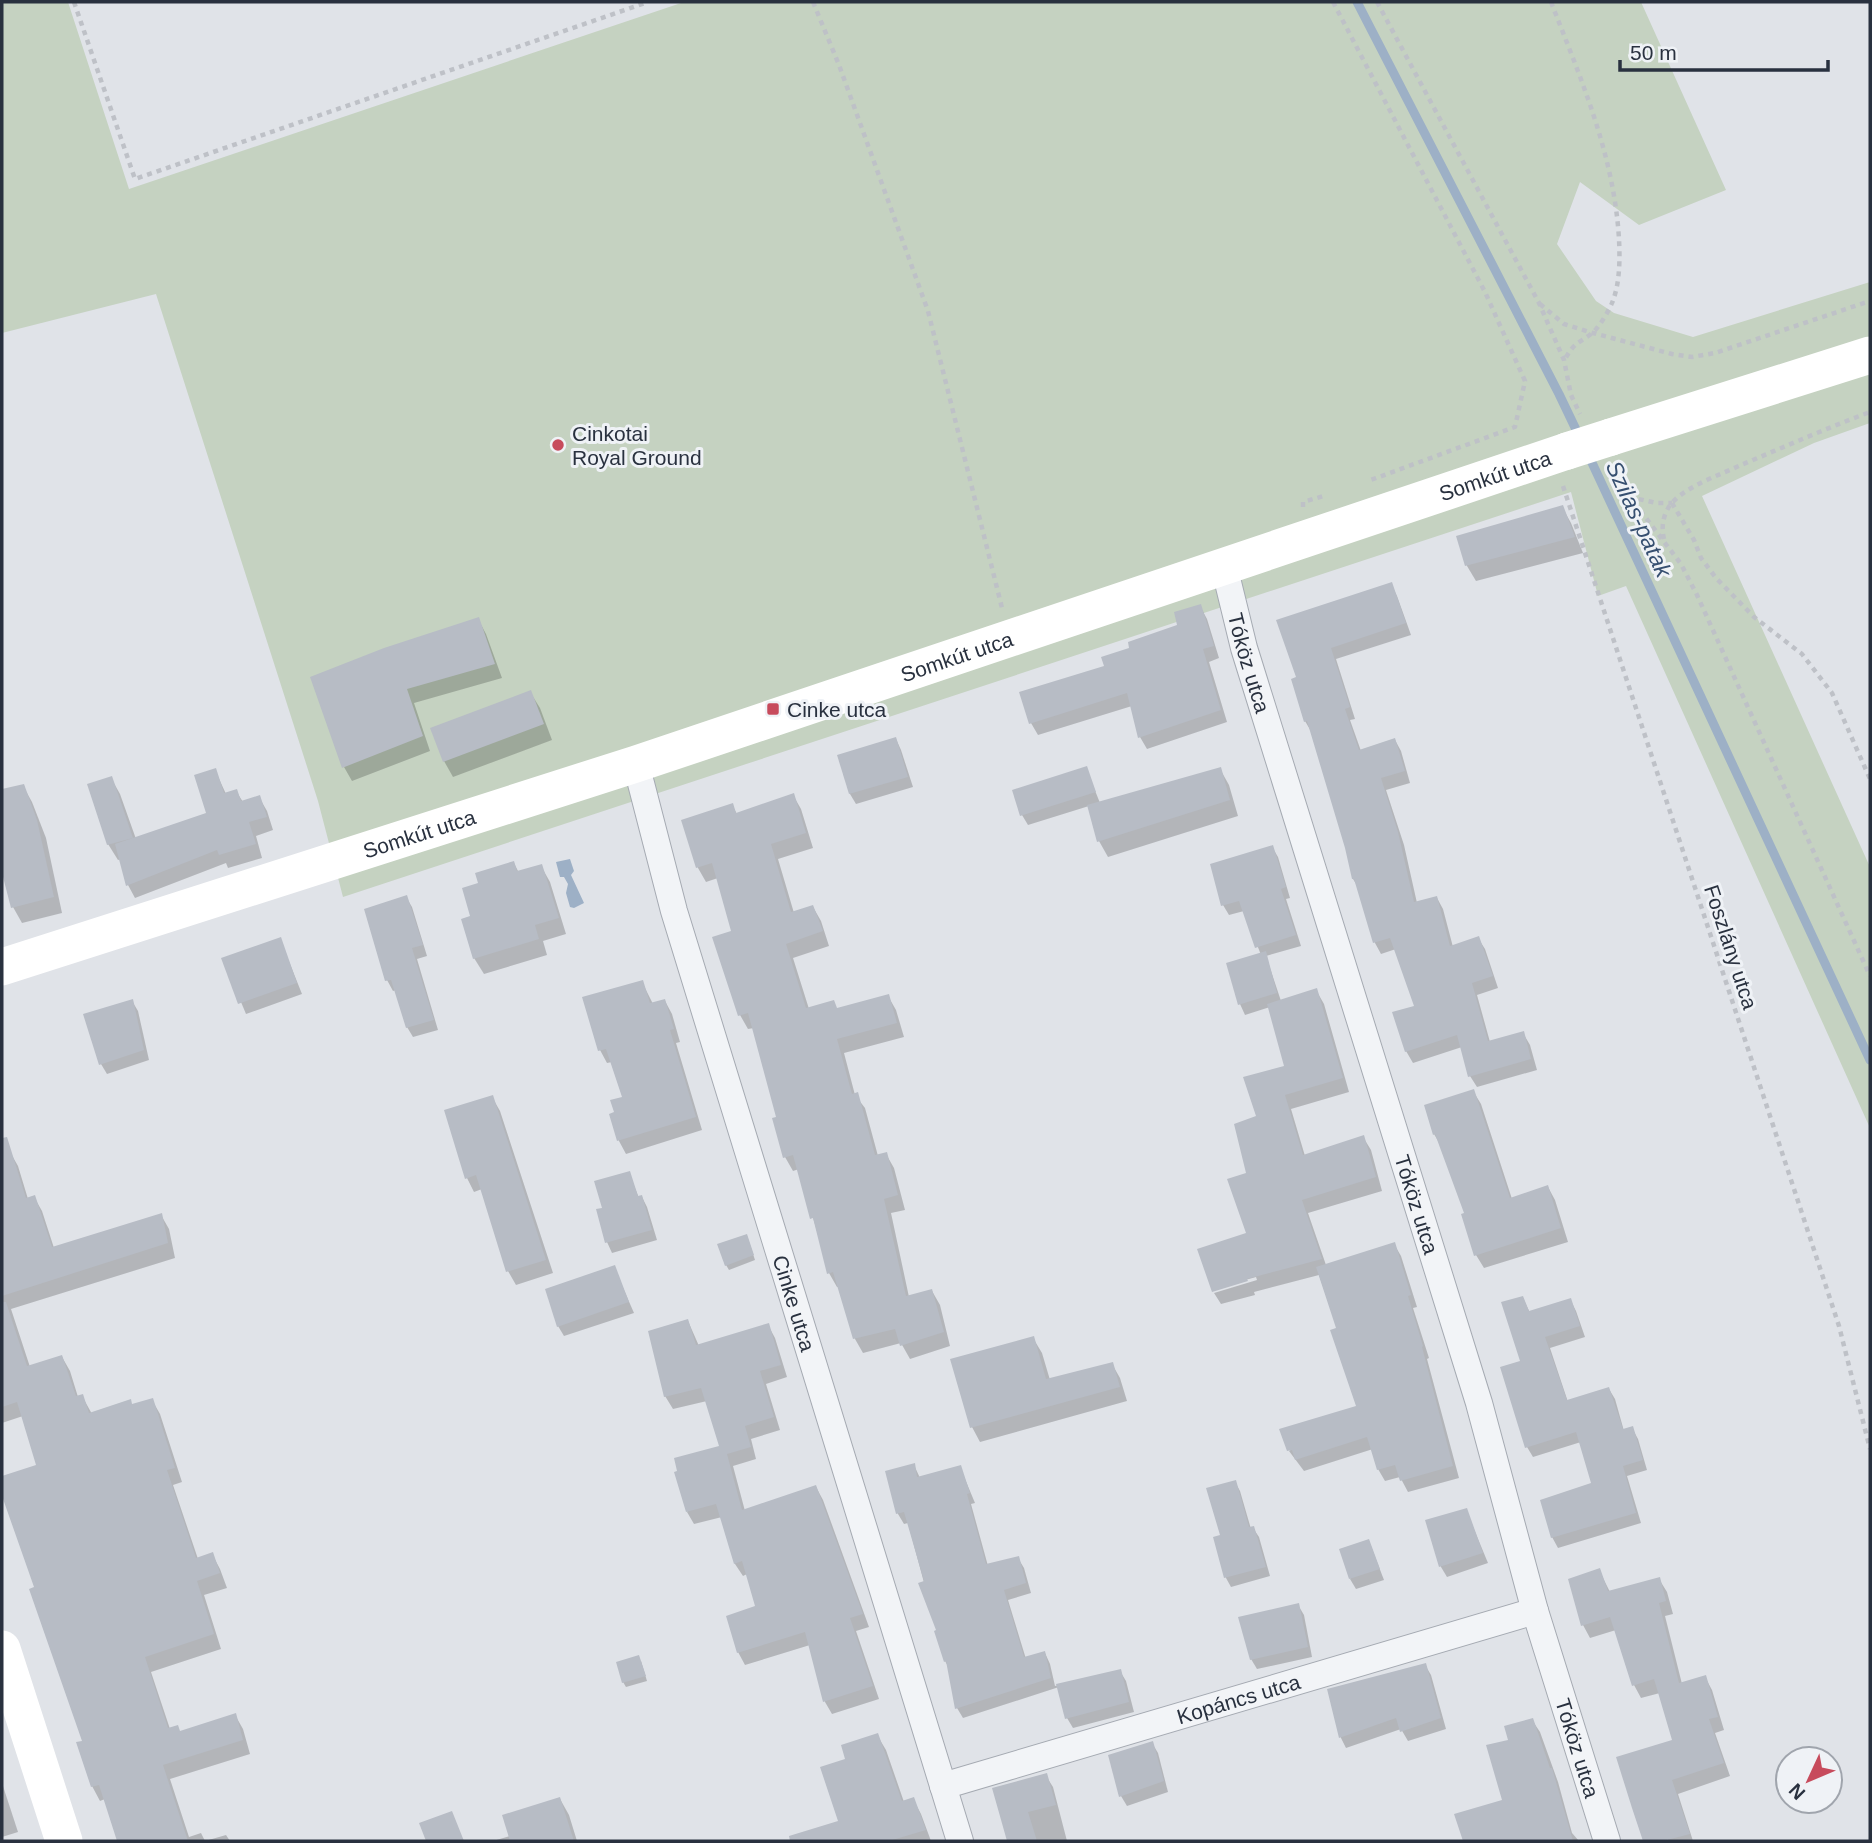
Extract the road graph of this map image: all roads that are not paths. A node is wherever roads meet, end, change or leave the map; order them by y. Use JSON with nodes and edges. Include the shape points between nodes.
{"nodes":[{"id":1,"x":1870,"y":355,"type":"edge"},
{"id":2,"x":1224,"y":566,"type":"junction"},
{"id":3,"x":636,"y":764,"type":"junction"},
{"id":4,"x":2,"y":967,"type":"edge"},
{"id":5,"x":1535,"y":1611,"type":"junction"},
{"id":6,"x":2,"y":1649,"type":"edge"},
{"id":7,"x":943,"y":1786,"type":"junction"},
{"id":8,"x":64,"y":1841,"type":"edge"},
{"id":9,"x":960,"y":1841,"type":"edge"},
{"id":10,"x":1607,"y":1841,"type":"edge"}],
"edges":[{"from":1,"to":2,"type":"street","name":"Somkút utca","bridge":true,"via":[[1608,450],[1560,454]]},
{"from":2,"to":3,"type":"street","name":"Somkút utca"},
{"from":2,"to":5,"type":"street","name":"Tóköz utca","via":[[1244,648],[1479,1403]]},
{"from":3,"to":4,"type":"street","name":"Somkút utca"},
{"from":3,"to":7,"type":"street","name":"Cinke utca","via":[[674,911]]},
{"from":5,"to":7,"type":"street","name":"Kopáncs utca"},
{"from":5,"to":10,"type":"street","name":"Tóköz utca"},
{"from":6,"to":8,"type":"street"},
{"from":7,"to":9,"type":"street","name":"Cinke utca"}]}
